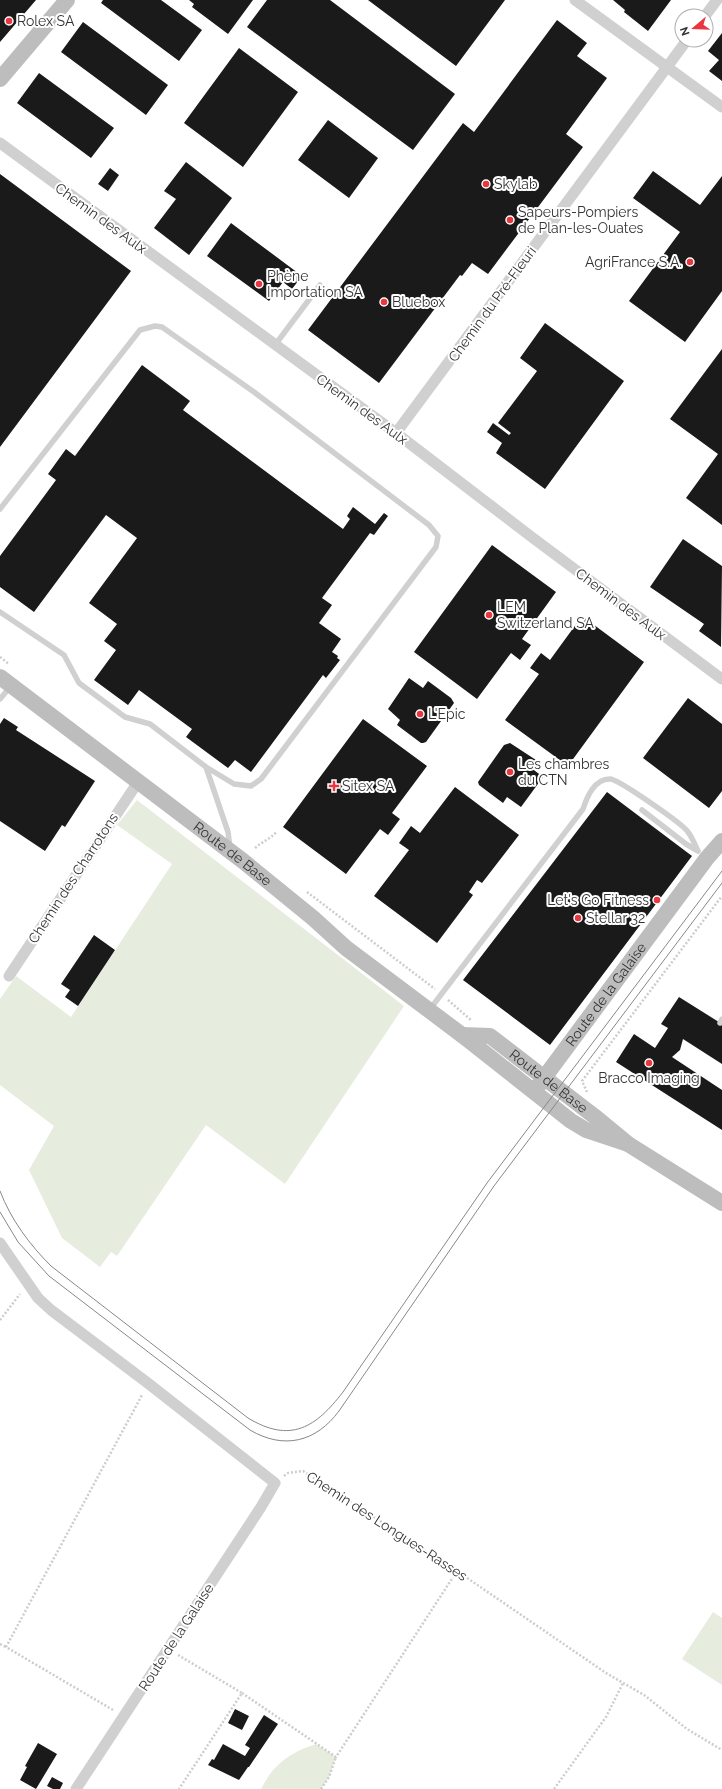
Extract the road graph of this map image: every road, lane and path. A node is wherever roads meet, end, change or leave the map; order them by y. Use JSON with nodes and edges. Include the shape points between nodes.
{"nodes":[{"id":1,"x":67,"y":0,"type":"edge"},
{"id":2,"x":575,"y":0,"type":"edge"},
{"id":3,"x":681,"y":48,"type":"edge"},
{"id":4,"x":667,"y":67,"type":"junction"},
{"id":5,"x":0,"y":79,"type":"edge"},
{"id":6,"x":722,"y":107,"type":"edge"},
{"id":7,"x":0,"y":144,"type":"edge"},
{"id":8,"x":320,"y":285,"type":"dead end"},
{"id":9,"x":276,"y":345,"type":"junction"},
{"id":10,"x":396,"y":434,"type":"junction"},
{"id":11,"x":0,"y":509,"type":"edge"},
{"id":12,"x":0,"y":612,"type":"edge"},
{"id":13,"x":722,"y":679,"type":"edge"},
{"id":14,"x":5,"y":681,"type":"edge"},
{"id":15,"x":0,"y":699,"type":"edge"},
{"id":16,"x":206,"y":767,"type":"junction"},
{"id":17,"x":138,"y":782,"type":"junction"},
{"id":18,"x":642,"y":810,"type":"dead end"},
{"id":19,"x":277,"y":832,"type":"dead end"},
{"id":20,"x":722,"y":841,"type":"edge"},
{"id":21,"x":255,"y":848,"type":"dead end"},
{"id":22,"x":230,"y":852,"type":"junction"},
{"id":23,"x":703,"y":854,"type":"junction"},
{"id":24,"x":722,"y":896,"type":"edge"},
{"id":25,"x":9,"y":976,"type":"dead end"},
{"id":26,"x":428,"y":1010,"type":"junction"},
{"id":27,"x":462,"y":1035,"type":"junction"},
{"id":28,"x":544,"y":1077,"type":"junction"},
{"id":29,"x":533,"y":1092,"type":"junction"},
{"id":30,"x":589,"y":1094,"type":"dead end"},
{"id":31,"x":628,"y":1144,"type":"junction"},
{"id":32,"x":722,"y":1203,"type":"edge"},
{"id":33,"x":0,"y":1243,"type":"edge"},
{"id":34,"x":29,"y":1285,"type":"junction"},
{"id":35,"x":0,"y":1320,"type":"edge"},
{"id":36,"x":149,"y":1384,"type":"junction"},
{"id":37,"x":275,"y":1483,"type":"junction"},
{"id":38,"x":457,"y":1571,"type":"junction"},
{"id":39,"x":0,"y":1644,"type":"edge"},
{"id":40,"x":6,"y":1647,"type":"junction"},
{"id":41,"x":169,"y":1649,"type":"junction"},
{"id":42,"x":623,"y":1683,"type":"junction"},
{"id":43,"x":242,"y":1693,"type":"junction"},
{"id":44,"x":124,"y":1716,"type":"junction"},
{"id":45,"x":722,"y":1750,"type":"edge"},
{"id":46,"x":336,"y":1757,"type":"junction"},
{"id":47,"x":76,"y":1789,"type":"edge"},
{"id":48,"x":179,"y":1789,"type":"edge"},
{"id":49,"x":321,"y":1789,"type":"edge"},
{"id":50,"x":554,"y":1789,"type":"edge"}],
"edges":[{"from":1,"to":5,"type":"street"},
{"from":2,"to":4,"type":"street"},
{"from":3,"to":4,"type":"street","name":"Chemin du Pré-Fleuri"},
{"from":4,"to":6,"type":"street"},
{"from":4,"to":10,"type":"street","name":"Chemin du Pré-Fleuri"},
{"from":7,"to":9,"type":"street","name":"Chemin des Aulx"},
{"from":8,"to":9,"type":"lane"},
{"from":9,"to":10,"type":"street","name":"Chemin des Aulx"},
{"from":10,"to":13,"type":"street","name":"Chemin des Aulx"},
{"from":11,"to":16,"type":"lane","via":[[140,330],[155,326],[162,327],[254,392],[429,525],[438,536],[436,547],[261,780],[251,786],[234,784]]},
{"from":12,"to":16,"type":"lane","via":[[64,655],[79,682],[125,717],[150,724]]},
{"from":14,"to":15,"type":"lane"},
{"from":14,"to":17,"type":"street","name":"Route de Base"},
{"from":16,"to":22,"type":"lane","via":[[228,832]]},
{"from":17,"to":22,"type":"street","name":"Route de Base"},
{"from":17,"to":25,"type":"street","name":"Chemin des Charrotons"},
{"from":18,"to":23,"type":"lane"},
{"from":19,"to":21,"type":"path"},
{"from":20,"to":23,"type":"street","name":"Route de la Galaise"},
{"from":22,"to":26,"type":"street","name":"Route de Base","via":[[313,918],[346,948]]},
{"from":23,"to":26,"type":"lane","via":[[688,831],[638,794],[615,780],[602,780],[596,784],[583,809]]},
{"from":23,"to":28,"type":"street","name":"Route de la Galaise"},
{"from":24,"to":30,"type":"path","via":[[582,1081]]},
{"from":26,"to":27,"type":"street","name":"Route de Base"},
{"from":27,"to":28,"type":"street","name":"Route de Base","via":[[490,1036]]},
{"from":27,"to":29,"type":"street","name":"Route de Base"},
{"from":28,"to":29,"type":"street","name":"Route de la Galaise"},
{"from":28,"to":31,"type":"street","name":"Route de Base"},
{"from":29,"to":31,"type":"street","name":"Route de Base","via":[[586,1130]]},
{"from":31,"to":32,"type":"street","name":"Route de Base"},
{"from":33,"to":34,"type":"street"},
{"from":34,"to":35,"type":"path"},
{"from":34,"to":36,"type":"street","via":[[51,1310]]},
{"from":36,"to":37,"type":"street"},
{"from":36,"to":40,"type":"path"},
{"from":37,"to":38,"type":"path","name":"Chemin des Longues-Rasses","via":[[288,1473],[303,1471]]},
{"from":37,"to":41,"type":"street","name":"Route de la Galaise"},
{"from":38,"to":42,"type":"path","name":"Chemin des Longues-Rasses"},
{"from":38,"to":46,"type":"path"},
{"from":39,"to":40,"type":"path"},
{"from":40,"to":44,"type":"path"},
{"from":41,"to":43,"type":"path"},
{"from":41,"to":44,"type":"street","name":"Route de la Galaise"},
{"from":42,"to":45,"type":"path","name":"Chemin des Longues-Rasses","via":[[644,1694],[687,1730]]},
{"from":42,"to":50,"type":"path","via":[[606,1717]]},
{"from":43,"to":46,"type":"path"},
{"from":43,"to":48,"type":"path"},
{"from":44,"to":47,"type":"street","name":"Route de la Galaise"},
{"from":46,"to":49,"type":"path","via":[[329,1777]]}]}
